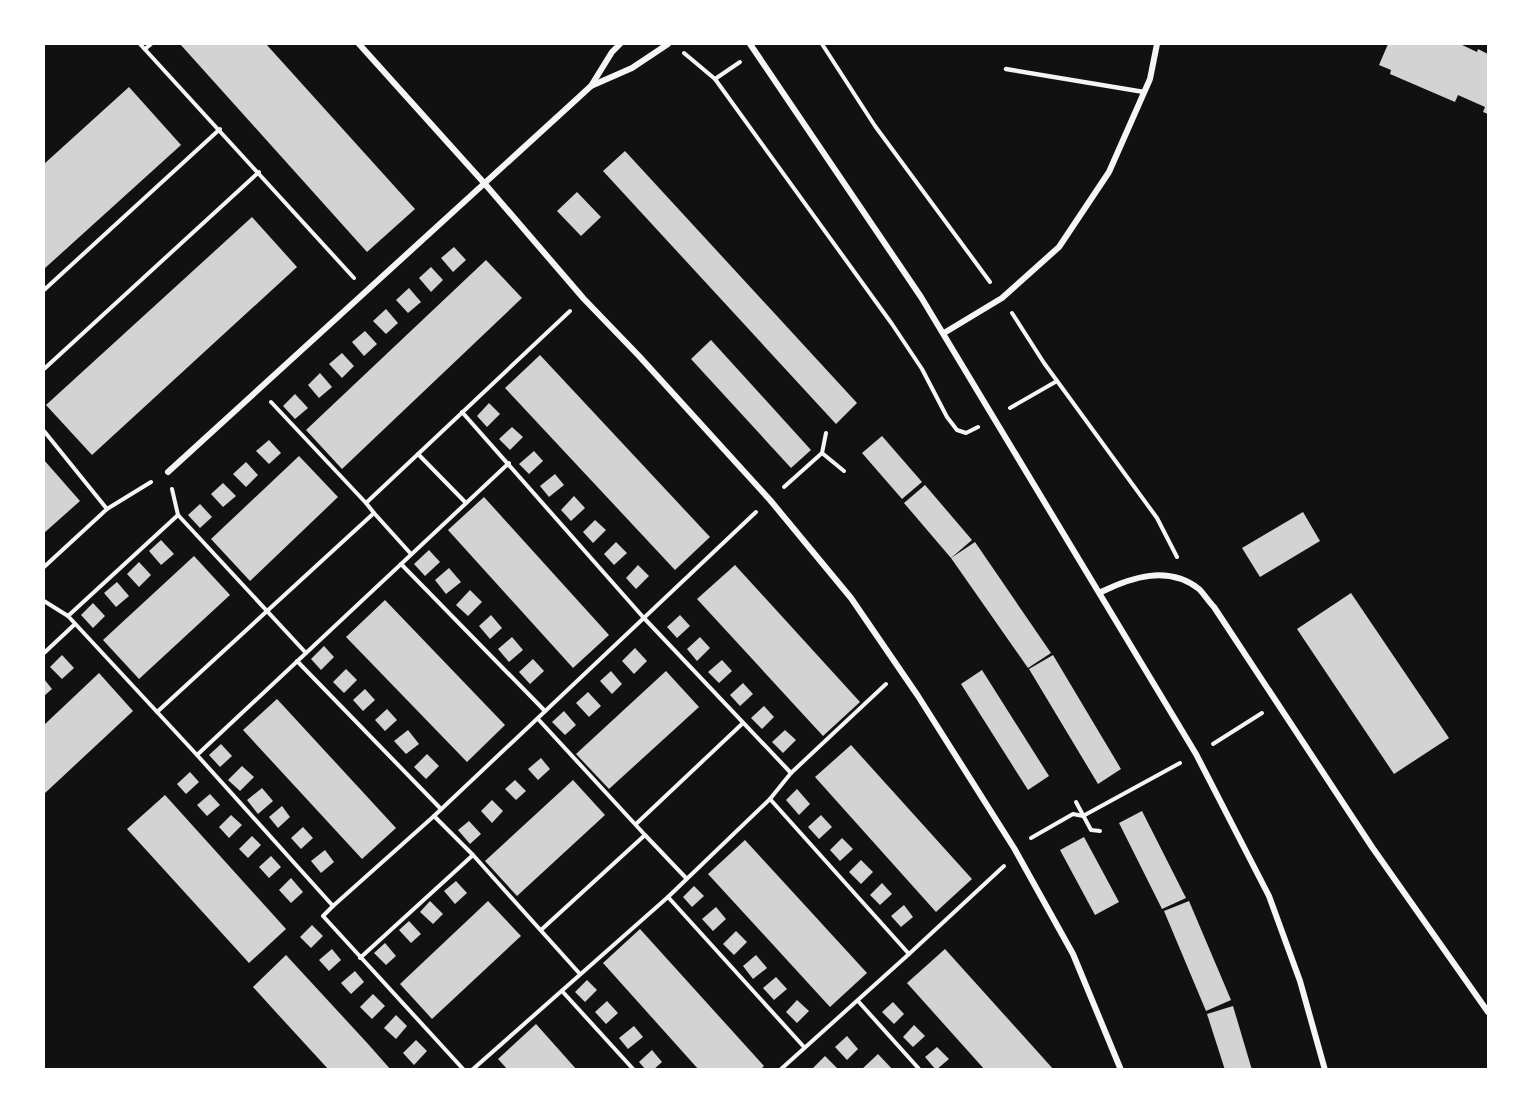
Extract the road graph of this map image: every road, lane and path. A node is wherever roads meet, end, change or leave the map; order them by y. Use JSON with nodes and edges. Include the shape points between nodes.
{"nodes":[{"id":1,"x":140,"y":44,"type":"edge"},
{"id":2,"x":151,"y":44,"type":"edge"},
{"id":3,"x":359,"y":44,"type":"edge"},
{"id":4,"x":620,"y":44,"type":"edge"},
{"id":5,"x":668,"y":44,"type":"edge"},
{"id":6,"x":750,"y":44,"type":"edge"},
{"id":7,"x":1157,"y":44,"type":"edge"},
{"id":8,"x":145,"y":49,"type":"junction"},
{"id":9,"x":683,"y":52,"type":"dead end"},
{"id":10,"x":756,"y":52,"type":"junction"},
{"id":11,"x":1006,"y":69,"type":"dead end"},
{"id":12,"x":716,"y":79,"type":"junction"},
{"id":13,"x":591,"y":86,"type":"junction"},
{"id":14,"x":1144,"y":92,"type":"junction"},
{"id":15,"x":220,"y":129,"type":"junction"},
{"id":16,"x":259,"y":172,"type":"junction"},
{"id":17,"x":485,"y":184,"type":"junction"},
{"id":18,"x":44,"y":290,"type":"edge"},
{"id":19,"x":367,"y":291,"type":"junction"},
{"id":20,"x":584,"y":298,"type":"junction"},
{"id":21,"x":944,"y":333,"type":"junction"},
{"id":22,"x":44,"y":369,"type":"edge"},
{"id":23,"x":1057,"y":381,"type":"dead end"},
{"id":24,"x":259,"y":389,"type":"junction"},
{"id":25,"x":462,"y":412,"type":"junction"},
{"id":26,"x":993,"y":417,"type":"junction"},
{"id":27,"x":44,"y":431,"type":"edge"},
{"id":28,"x":826,"y":433,"type":"dead end"},
{"id":29,"x":822,"y":453,"type":"junction"},
{"id":30,"x":418,"y":454,"type":"junction"},
{"id":31,"x":509,"y":464,"type":"junction"},
{"id":32,"x":168,"y":471,"type":"junction"},
{"id":33,"x":844,"y":471,"type":"dead end"},
{"id":34,"x":770,"y":500,"type":"junction"},
{"id":35,"x":366,"y":503,"type":"junction"},
{"id":36,"x":466,"y":503,"type":"junction"},
{"id":37,"x":106,"y":509,"type":"junction"},
{"id":38,"x":374,"y":513,"type":"junction"},
{"id":39,"x":178,"y":515,"type":"junction"},
{"id":40,"x":411,"y":554,"type":"junction"},
{"id":41,"x":401,"y":564,"type":"junction"},
{"id":42,"x":44,"y":567,"type":"edge"},
{"id":43,"x":1101,"y":592,"type":"junction"},
{"id":44,"x":44,"y":602,"type":"edge"},
{"id":45,"x":267,"y":612,"type":"junction"},
{"id":46,"x":68,"y":616,"type":"junction"},
{"id":47,"x":643,"y":617,"type":"junction"},
{"id":48,"x":75,"y":624,"type":"junction"},
{"id":49,"x":44,"y":653,"type":"edge"},
{"id":50,"x":306,"y":653,"type":"junction"},
{"id":51,"x":297,"y":661,"type":"junction"},
{"id":52,"x":900,"y":671,"type":"junction"},
{"id":53,"x":545,"y":711,"type":"junction"},
{"id":54,"x":157,"y":712,"type":"junction"},
{"id":55,"x":537,"y":719,"type":"junction"},
{"id":56,"x":743,"y":723,"type":"junction"},
{"id":57,"x":197,"y":755,"type":"junction"},
{"id":58,"x":791,"y":773,"type":"junction"},
{"id":59,"x":770,"y":799,"type":"junction"},
{"id":60,"x":1076,"y":802,"type":"dead end"},
{"id":61,"x":441,"y":809,"type":"junction"},
{"id":62,"x":434,"y":816,"type":"junction"},
{"id":63,"x":636,"y":824,"type":"junction"},
{"id":64,"x":1100,"y":831,"type":"dead end"},
{"id":65,"x":645,"y":835,"type":"junction"},
{"id":66,"x":473,"y":855,"type":"junction"},
{"id":67,"x":686,"y":878,"type":"junction"},
{"id":68,"x":668,"y":897,"type":"junction"},
{"id":69,"x":333,"y":906,"type":"junction"},
{"id":70,"x":541,"y":930,"type":"junction"},
{"id":71,"x":909,"y":954,"type":"dead end"},
{"id":72,"x":360,"y":958,"type":"junction"},
{"id":73,"x":580,"y":974,"type":"junction"},
{"id":74,"x":562,"y":991,"type":"junction"},
{"id":75,"x":858,"y":1000,"type":"dead end"},
{"id":76,"x":1488,"y":1012,"type":"edge"},
{"id":77,"x":804,"y":1048,"type":"dead end"},
{"id":78,"x":464,"y":1070,"type":"edge"},
{"id":79,"x":472,"y":1070,"type":"edge"},
{"id":80,"x":634,"y":1070,"type":"edge"},
{"id":81,"x":920,"y":1070,"type":"edge"},
{"id":82,"x":1121,"y":1070,"type":"edge"},
{"id":83,"x":1325,"y":1070,"type":"edge"}],
"edges":[{"from":1,"to":8,"type":"path"},
{"from":2,"to":8,"type":"path"},
{"from":3,"to":17,"type":"street"},
{"from":4,"to":13,"type":"street"},
{"from":5,"to":13,"type":"street","via":[[632,68]]},
{"from":6,"to":10,"type":"street"},
{"from":7,"to":14,"type":"street"},
{"from":8,"to":15,"type":"path"},
{"from":9,"to":12,"type":"path"},
{"from":10,"to":12,"type":"path"},
{"from":10,"to":21,"type":"street"},
{"from":11,"to":14,"type":"lane"},
{"from":12,"to":26,"type":"path","via":[[892,324],[957,430],[966,433]]},
{"from":13,"to":17,"type":"street"},
{"from":14,"to":21,"type":"street","via":[[1109,172],[1059,247],[1002,298]]},
{"from":15,"to":16,"type":"path"},
{"from":15,"to":18,"type":"path"},
{"from":16,"to":19,"type":"path"},
{"from":16,"to":22,"type":"path"},
{"from":17,"to":19,"type":"street"},
{"from":17,"to":20,"type":"street"},
{"from":19,"to":24,"type":"street"},
{"from":20,"to":25,"type":"path"},
{"from":20,"to":34,"type":"street"},
{"from":21,"to":26,"type":"street"},
{"from":23,"to":26,"type":"path"},
{"from":24,"to":32,"type":"street"},
{"from":24,"to":35,"type":"path"},
{"from":25,"to":30,"type":"path"},
{"from":25,"to":31,"type":"path"},
{"from":26,"to":43,"type":"street"},
{"from":27,"to":37,"type":"path"},
{"from":28,"to":29,"type":"path"},
{"from":29,"to":33,"type":"path"},
{"from":29,"to":34,"type":"path"},
{"from":30,"to":35,"type":"path"},
{"from":30,"to":36,"type":"path"},
{"from":31,"to":36,"type":"path"},
{"from":31,"to":47,"type":"path"},
{"from":32,"to":37,"type":"path"},
{"from":32,"to":39,"type":"path"},
{"from":34,"to":47,"type":"path"},
{"from":34,"to":52,"type":"street","via":[[851,598]]},
{"from":35,"to":38,"type":"path"},
{"from":36,"to":40,"type":"path"},
{"from":37,"to":42,"type":"path"},
{"from":38,"to":40,"type":"path"},
{"from":38,"to":45,"type":"path"},
{"from":39,"to":45,"type":"path"},
{"from":39,"to":46,"type":"path"},
{"from":40,"to":41,"type":"path"},
{"from":41,"to":50,"type":"path"},
{"from":41,"to":53,"type":"path"},
{"from":43,"to":76,"type":"street","via":[[1158,574],[1198,589],[1214,607],[1372,847]]},
{"from":43,"to":83,"type":"street","via":[[1196,754],[1269,896],[1300,981]]},
{"from":44,"to":46,"type":"path"},
{"from":45,"to":50,"type":"path"},
{"from":45,"to":54,"type":"path"},
{"from":46,"to":48,"type":"path"},
{"from":47,"to":53,"type":"path"},
{"from":47,"to":56,"type":"path"},
{"from":48,"to":49,"type":"path"},
{"from":48,"to":54,"type":"path"},
{"from":50,"to":51,"type":"path"},
{"from":51,"to":57,"type":"path"},
{"from":51,"to":61,"type":"path"},
{"from":52,"to":58,"type":"path"},
{"from":52,"to":82,"type":"street","via":[[1014,848],[1073,954]]},
{"from":53,"to":55,"type":"path"},
{"from":54,"to":57,"type":"path"},
{"from":55,"to":61,"type":"path"},
{"from":55,"to":63,"type":"path"},
{"from":56,"to":58,"type":"path"},
{"from":56,"to":63,"type":"path"},
{"from":57,"to":69,"type":"path"},
{"from":58,"to":59,"type":"path"},
{"from":59,"to":67,"type":"path"},
{"from":59,"to":71,"type":"path"},
{"from":60,"to":64,"type":"path","via":[[1091,830]]},
{"from":61,"to":62,"type":"path"},
{"from":62,"to":66,"type":"path"},
{"from":62,"to":69,"type":"path"},
{"from":63,"to":65,"type":"path"},
{"from":65,"to":67,"type":"path"},
{"from":65,"to":70,"type":"path"},
{"from":66,"to":70,"type":"path"},
{"from":66,"to":72,"type":"path"},
{"from":67,"to":68,"type":"path"},
{"from":68,"to":73,"type":"path"},
{"from":68,"to":77,"type":"path"},
{"from":69,"to":72,"type":"path","via":[[323,916]]},
{"from":70,"to":73,"type":"path"},
{"from":72,"to":78,"type":"path"},
{"from":73,"to":74,"type":"path"},
{"from":74,"to":79,"type":"path"},
{"from":74,"to":80,"type":"path"},
{"from":75,"to":81,"type":"path"}]}
